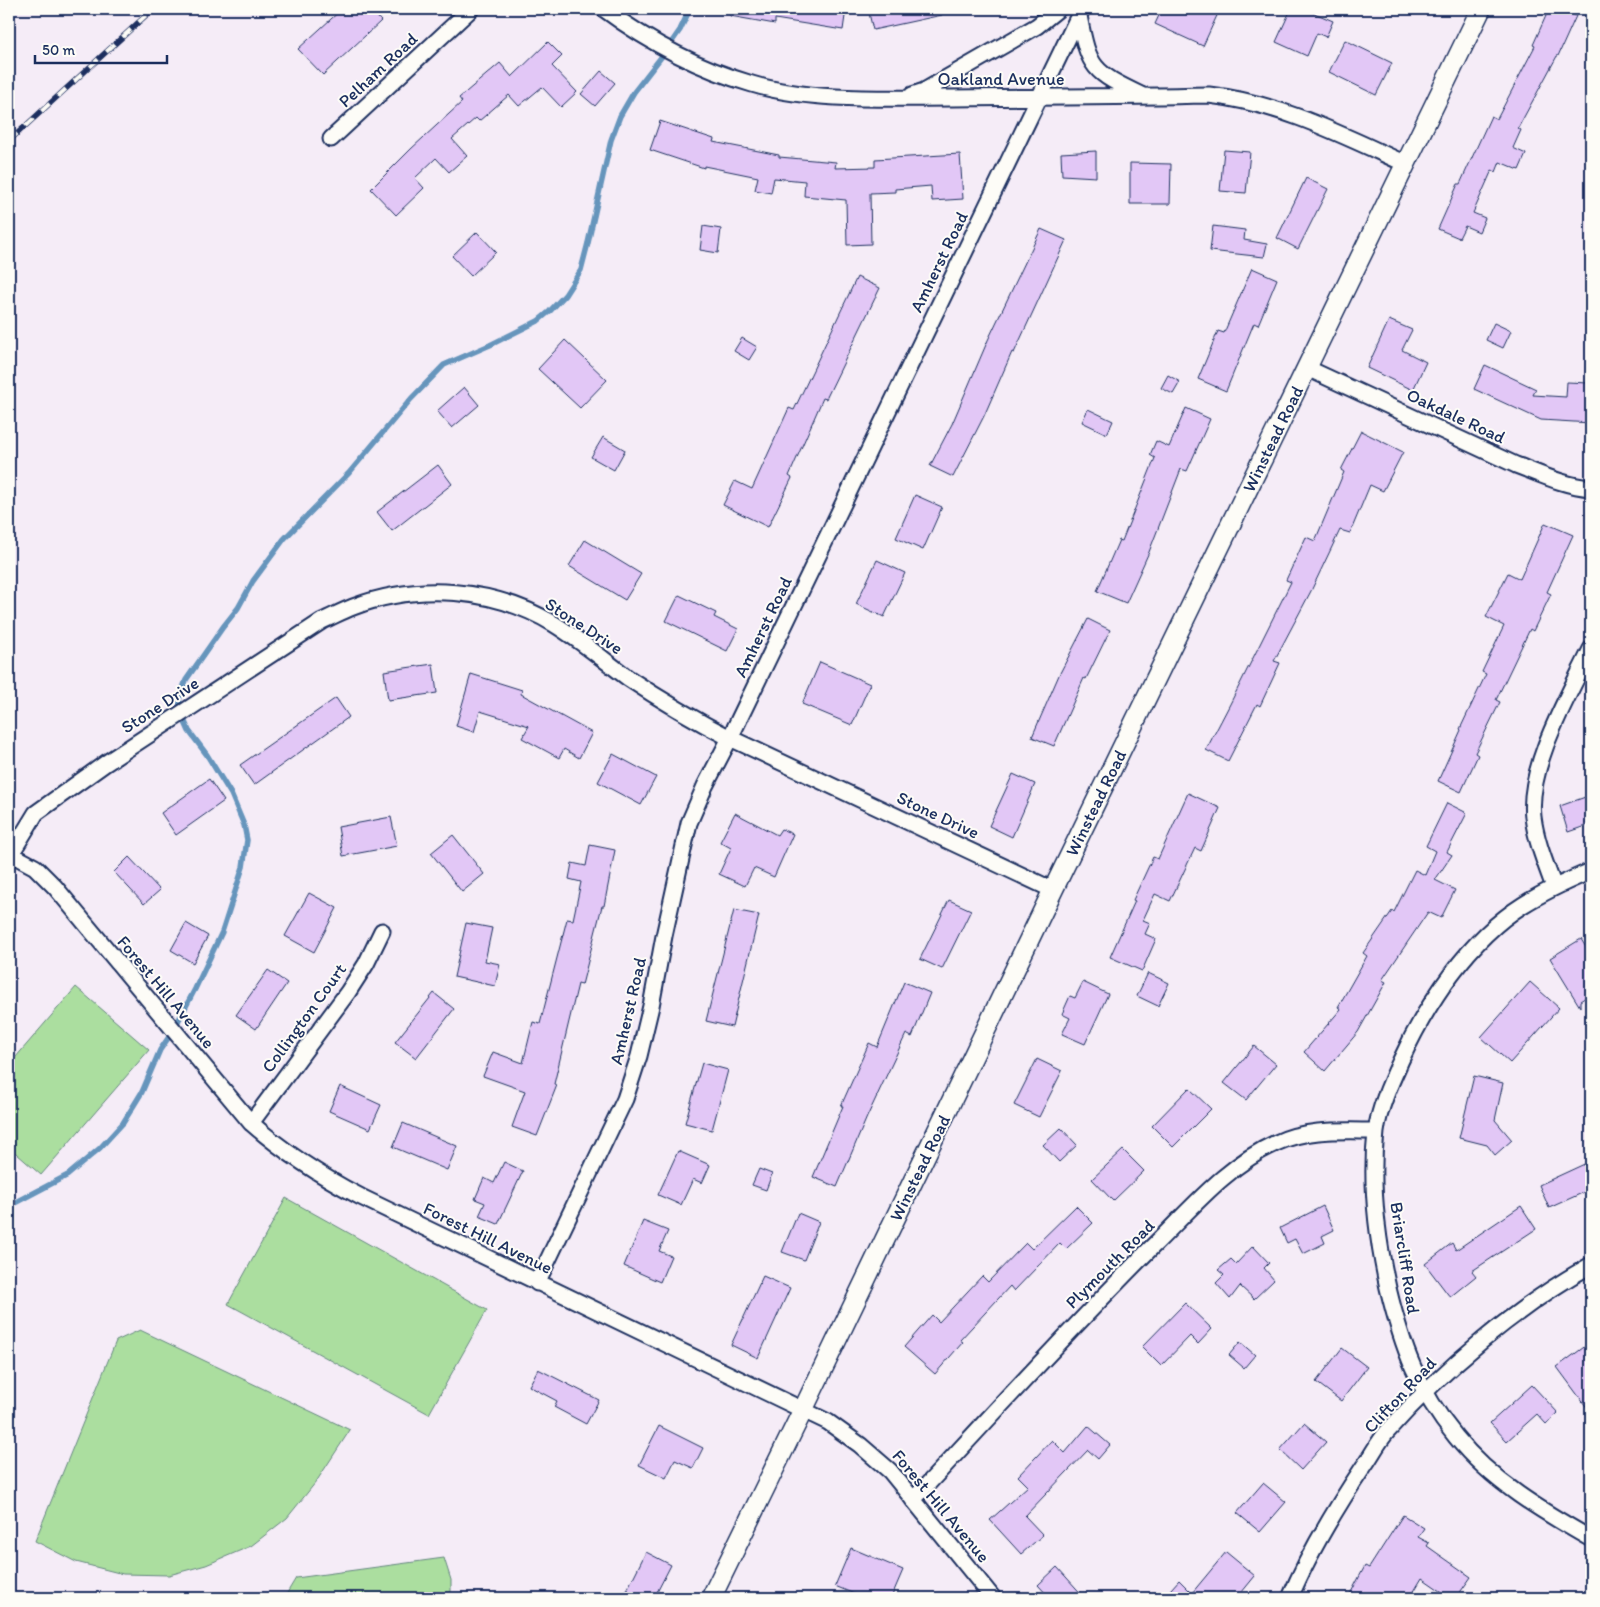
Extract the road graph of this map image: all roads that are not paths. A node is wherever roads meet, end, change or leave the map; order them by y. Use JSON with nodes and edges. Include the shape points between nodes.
{"nodes":[{"id":1,"x":471,"y":9,"type":"edge"},
{"id":2,"x":604,"y":9,"type":"edge"},
{"id":3,"x":1058,"y":9,"type":"edge"},
{"id":4,"x":1481,"y":9,"type":"edge"},
{"id":5,"x":1081,"y":12,"type":"edge"},
{"id":6,"x":1144,"y":96,"type":"junction"},
{"id":7,"x":1040,"y":97,"type":"junction"},
{"id":8,"x":903,"y":98,"type":"junction"},
{"id":9,"x":331,"y":139,"type":"dead end"},
{"id":10,"x":1406,"y":164,"type":"junction"},
{"id":11,"x":1307,"y":368,"type":"junction"},
{"id":12,"x":1591,"y":488,"type":"edge"},
{"id":13,"x":1591,"y":649,"type":"edge"},
{"id":14,"x":730,"y":738,"type":"junction"},
{"id":15,"x":10,"y":853,"type":"edge"},
{"id":16,"x":1591,"y":871,"type":"edge"},
{"id":17,"x":1554,"y":887,"type":"junction"},
{"id":18,"x":1053,"y":890,"type":"junction"},
{"id":19,"x":382,"y":931,"type":"dead end"},
{"id":20,"x":251,"y":1123,"type":"junction"},
{"id":21,"x":1376,"y":1131,"type":"junction"},
{"id":22,"x":1591,"y":1265,"type":"edge"},
{"id":23,"x":537,"y":1283,"type":"junction"},
{"id":24,"x":1425,"y":1393,"type":"junction"},
{"id":25,"x":804,"y":1410,"type":"junction"},
{"id":26,"x":913,"y":1500,"type":"junction"},
{"id":27,"x":1591,"y":1539,"type":"edge"},
{"id":28,"x":711,"y":1598,"type":"edge"},
{"id":29,"x":993,"y":1598,"type":"edge"},
{"id":30,"x":1290,"y":1598,"type":"edge"}],
"edges":[{"from":1,"to":9,"type":"street","name":"Pelham Road"},
{"from":2,"to":8,"type":"street","name":"Oakland Avenue","via":[[658,46],[706,68],[753,84],[792,92]]},
{"from":3,"to":8,"type":"street","via":[[1013,40],[924,91]]},
{"from":4,"to":10,"type":"street","name":"Winstead Road"},
{"from":5,"to":6,"type":"street","via":[[1091,62],[1118,84]]},
{"from":5,"to":7,"type":"street","name":"Amherst Road"},
{"from":6,"to":7,"type":"street","name":"Oakland Avenue"},
{"from":6,"to":10,"type":"street","name":"Oakland Avenue","via":[[1237,98],[1300,117]]},
{"from":7,"to":8,"type":"street","name":"Oakland Avenue"},
{"from":7,"to":14,"type":"street","name":"Amherst Road"},
{"from":10,"to":11,"type":"street","name":"Winstead Road"},
{"from":11,"to":12,"type":"street","name":"Oakdale Road","via":[[1516,465]]},
{"from":11,"to":18,"type":"street","name":"Winstead Road"},
{"from":13,"to":17,"type":"street","via":[[1544,748],[1534,783],[1533,817]]},
{"from":14,"to":15,"type":"street","name":"Stone Drive","via":[[636,683],[554,624],[518,606],[444,591],[416,592],[354,607],[322,621],[36,813]]},
{"from":14,"to":18,"type":"street","name":"Stone Drive"},
{"from":14,"to":23,"type":"street","name":"Amherst Road","via":[[689,823],[651,1006],[626,1099]]},
{"from":15,"to":20,"type":"street","name":"Forest Hill Avenue","via":[[35,867],[56,887]]},
{"from":16,"to":17,"type":"street","name":"Briarcliff Road"},
{"from":17,"to":21,"type":"street","name":"Briarcliff Road","via":[[1521,906],[1487,934],[1454,972],[1408,1044],[1389,1087]]},
{"from":18,"to":25,"type":"street","name":"Winstead Road"},
{"from":19,"to":20,"type":"street","name":"Collington Court","via":[[348,992]]},
{"from":20,"to":23,"type":"street","name":"Forest Hill Avenue","via":[[274,1144],[332,1182]]},
{"from":21,"to":24,"type":"street","name":"Briarcliff Road","via":[[1377,1226],[1385,1274],[1397,1325]]},
{"from":21,"to":26,"type":"street","name":"Plymouth Road","via":[[1307,1133],[1277,1142],[1246,1160],[1209,1191],[1124,1276]]},
{"from":22,"to":24,"type":"street","name":"Clifton Road","via":[[1543,1295],[1504,1325],[1454,1364]]},
{"from":23,"to":25,"type":"street","name":"Forest Hill Avenue"},
{"from":24,"to":27,"type":"street","name":"Briarcliff Road","via":[[1456,1438],[1488,1470],[1518,1495]]},
{"from":24,"to":30,"type":"street","name":"Clifton Road","via":[[1386,1433],[1355,1479],[1323,1532]]},
{"from":25,"to":26,"type":"street","name":"Forest Hill Avenue","via":[[828,1422],[860,1445],[890,1470]]},
{"from":25,"to":28,"type":"street","name":"Winstead Road"},
{"from":26,"to":29,"type":"street","name":"Forest Hill Avenue"}]}
